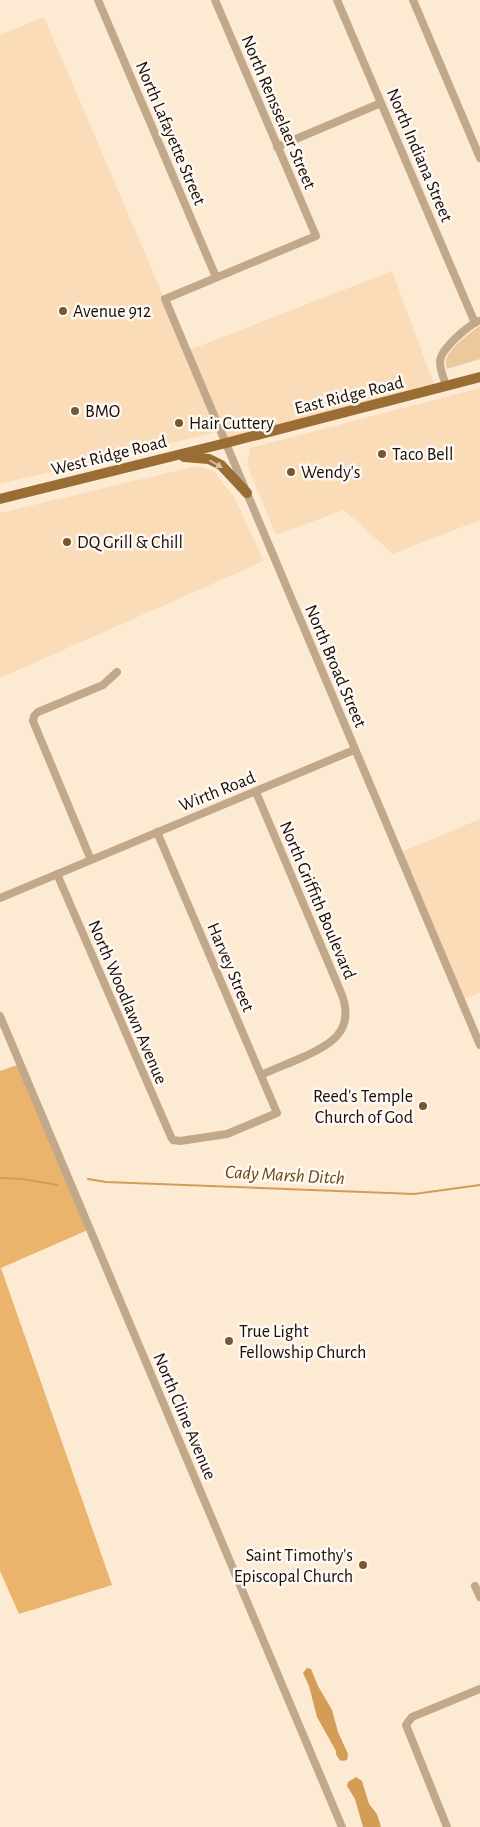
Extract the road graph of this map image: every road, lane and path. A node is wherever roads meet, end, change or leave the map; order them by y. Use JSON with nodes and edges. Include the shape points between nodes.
{"nodes":[{"id":1,"x":98,"y":0,"type":"edge"},
{"id":2,"x":214,"y":0,"type":"edge"},
{"id":3,"x":337,"y":0,"type":"edge"},
{"id":4,"x":413,"y":0,"type":"edge"},
{"id":5,"x":381,"y":103,"type":"junction"},
{"id":6,"x":277,"y":147,"type":"junction"},
{"id":7,"x":480,"y":158,"type":"edge"},
{"id":8,"x":216,"y":277,"type":"junction"},
{"id":9,"x":478,"y":322,"type":"edge"},
{"id":10,"x":480,"y":377,"type":"edge"},
{"id":11,"x":446,"y":386,"type":"junction"},
{"id":12,"x":226,"y":443,"type":"junction"},
{"id":13,"x":175,"y":456,"type":"junction"},
{"id":14,"x":247,"y":493,"type":"junction"},
{"id":15,"x":0,"y":499,"type":"edge"},
{"id":16,"x":116,"y":672,"type":"dead end"},
{"id":17,"x":354,"y":750,"type":"junction"},
{"id":18,"x":256,"y":792,"type":"junction"},
{"id":19,"x":156,"y":832,"type":"junction"},
{"id":20,"x":91,"y":860,"type":"junction"},
{"id":21,"x":57,"y":874,"type":"junction"},
{"id":22,"x":0,"y":898,"type":"edge"},
{"id":23,"x":0,"y":1016,"type":"edge"},
{"id":24,"x":480,"y":1045,"type":"edge"},
{"id":25,"x":261,"y":1075,"type":"junction"},
{"id":26,"x":277,"y":1113,"type":"joint"},
{"id":27,"x":475,"y":1586,"type":"dead end"},
{"id":28,"x":480,"y":1597,"type":"edge"},
{"id":29,"x":480,"y":1689,"type":"edge"},
{"id":30,"x":342,"y":1827,"type":"edge"},
{"id":31,"x":447,"y":1827,"type":"edge"}],
"edges":[{"from":1,"to":8,"type":"street","name":"North Lafayette Street"},
{"from":2,"to":6,"type":"street","name":"North Rensselaer Street"},
{"from":3,"to":5,"type":"street","name":"North Indiana Street"},
{"from":4,"to":7,"type":"street"},
{"from":5,"to":6,"type":"street"},
{"from":5,"to":9,"type":"street","name":"North Indiana Street"},
{"from":6,"to":8,"type":"street","name":"North Rensselaer Street","via":[[316,236]]},
{"from":8,"to":12,"type":"street","name":"North Broad Street","via":[[165,299]]},
{"from":9,"to":11,"type":"street","via":[[441,357]]},
{"from":10,"to":11,"type":"main road","name":"East Ridge Road"},
{"from":11,"to":12,"type":"main road","name":"East Ridge Road"},
{"from":12,"to":13,"type":"main road","name":"West Ridge Road"},
{"from":12,"to":14,"type":"street","name":"North Broad Street"},
{"from":13,"to":14,"type":"main road","one_way":true,"via":[[209,460],[221,465]]},
{"from":13,"to":15,"type":"main road","name":"West Ridge Road"},
{"from":14,"to":17,"type":"street","name":"North Broad Street"},
{"from":16,"to":20,"type":"street","via":[[103,685],[38,712],[33,719]]},
{"from":17,"to":18,"type":"street","name":"Wirth Road"},
{"from":17,"to":24,"type":"street","name":"North Broad Street"},
{"from":18,"to":19,"type":"street","name":"Wirth Road"},
{"from":18,"to":25,"type":"street","name":"North Griffith Boulevard","via":[[346,1010],[341,1031],[330,1044]]},
{"from":19,"to":20,"type":"street","name":"Wirth Road"},
{"from":19,"to":25,"type":"street","name":"Harvey Street"},
{"from":20,"to":21,"type":"street","name":"Wirth Road"},
{"from":21,"to":22,"type":"street","name":"Wirth Road"},
{"from":21,"to":26,"type":"street","name":"North Woodlawn Avenue","via":[[173,1140],[228,1134]]},
{"from":23,"to":30,"type":"street","name":"North Cline Avenue"},
{"from":25,"to":26,"type":"street","name":"Harvey Street"},
{"from":27,"to":28,"type":"street"},
{"from":29,"to":31,"type":"street","via":[[412,1717],[406,1725]]}]}
